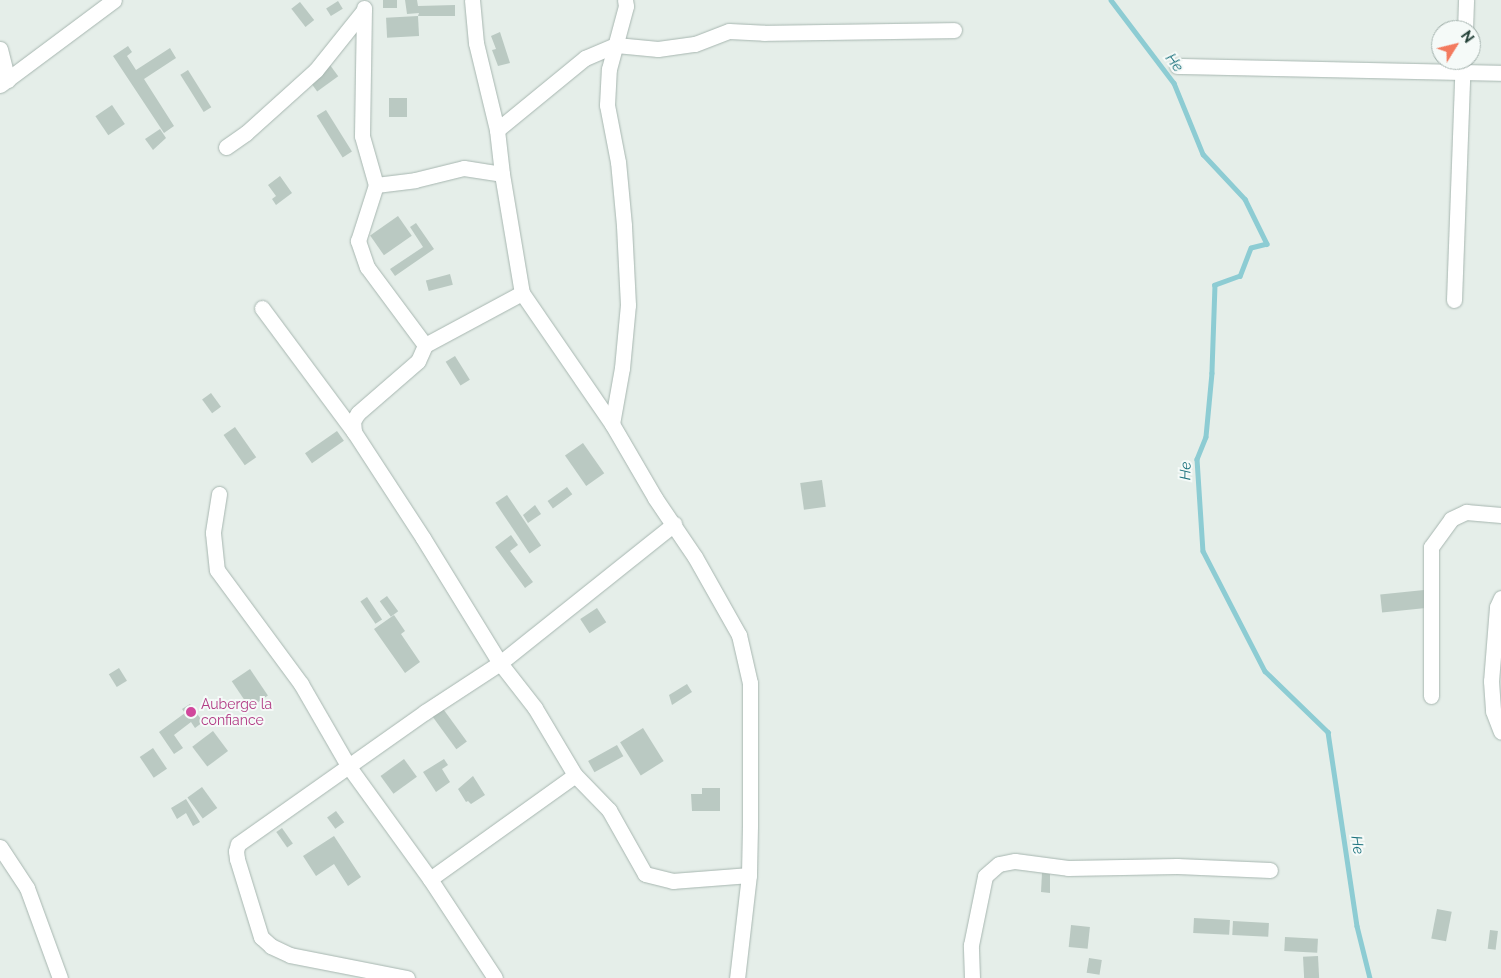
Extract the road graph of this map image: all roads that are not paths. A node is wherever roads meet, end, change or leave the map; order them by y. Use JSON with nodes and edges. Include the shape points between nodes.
{"nodes":[{"id":1,"x":114,"y":0,"type":"edge"},
{"id":2,"x":472,"y":0,"type":"edge"},
{"id":3,"x":625,"y":0,"type":"edge"},
{"id":4,"x":1466,"y":0,"type":"edge"},
{"id":5,"x":364,"y":5,"type":"edge"},
{"id":6,"x":1465,"y":20,"type":"edge"},
{"id":7,"x":954,"y":30,"type":"dead end"},
{"id":8,"x":616,"y":45,"type":"junction"},
{"id":9,"x":0,"y":49,"type":"edge"},
{"id":10,"x":1177,"y":66,"type":"dead end"},
{"id":11,"x":1431,"y":66,"type":"edge"},
{"id":12,"x":1463,"y":70,"type":"edge"},
{"id":13,"x":1481,"y":70,"type":"edge"},
{"id":14,"x":1501,"y":74,"type":"edge"},
{"id":15,"x":4,"y":82,"type":"edge"},
{"id":16,"x":497,"y":130,"type":"junction"},
{"id":17,"x":226,"y":147,"type":"dead end"},
{"id":18,"x":502,"y":174,"type":"junction"},
{"id":19,"x":376,"y":185,"type":"junction"},
{"id":20,"x":522,"y":293,"type":"junction"},
{"id":21,"x":1454,"y":300,"type":"dead end"},
{"id":22,"x":262,"y":308,"type":"dead end"},
{"id":23,"x":425,"y":345,"type":"junction"},
{"id":24,"x":612,"y":424,"type":"junction"},
{"id":25,"x":354,"y":432,"type":"junction"},
{"id":26,"x":219,"y":494,"type":"dead end"},
{"id":27,"x":1501,"y":515,"type":"edge"},
{"id":28,"x":674,"y":524,"type":"junction"},
{"id":29,"x":1501,"y":598,"type":"edge"},
{"id":30,"x":500,"y":663,"type":"junction"},
{"id":31,"x":1430,"y":696,"type":"dead end"},
{"id":32,"x":1501,"y":732,"type":"edge"},
{"id":33,"x":349,"y":767,"type":"junction"},
{"id":34,"x":576,"y":775,"type":"junction"},
{"id":35,"x":0,"y":847,"type":"edge"},
{"id":36,"x":1270,"y":870,"type":"dead end"},
{"id":37,"x":749,"y":875,"type":"junction"},
{"id":38,"x":430,"y":880,"type":"junction"},
{"id":39,"x":60,"y":978,"type":"edge"},
{"id":40,"x":407,"y":978,"type":"edge"},
{"id":41,"x":496,"y":978,"type":"edge"},
{"id":42,"x":737,"y":978,"type":"edge"},
{"id":43,"x":972,"y":978,"type":"edge"}],
"edges":[{"from":1,"to":15,"type":"street"},
{"from":2,"to":16,"type":"street","via":[[476,43]]},
{"from":3,"to":8,"type":"street"},
{"from":4,"to":6,"type":"street"},
{"from":5,"to":17,"type":"street","via":[[316,70]]},
{"from":5,"to":19,"type":"street","via":[[362,136]]},
{"from":7,"to":8,"type":"street","via":[[729,31],[695,44],[658,49]]},
{"from":8,"to":16,"type":"street","via":[[585,58]]},
{"from":8,"to":24,"type":"street","via":[[609,69],[607,104],[618,162],[628,305]]},
{"from":9,"to":15,"type":"street"},
{"from":10,"to":11,"type":"street"},
{"from":12,"to":21,"type":"street"},
{"from":13,"to":14,"type":"street"},
{"from":16,"to":18,"type":"street"},
{"from":18,"to":19,"type":"street","via":[[464,168]]},
{"from":18,"to":20,"type":"street"},
{"from":19,"to":23,"type":"street","via":[[358,241],[367,267]]},
{"from":20,"to":23,"type":"street"},
{"from":20,"to":24,"type":"street"},
{"from":22,"to":25,"type":"street"},
{"from":23,"to":25,"type":"street","via":[[418,362],[358,413],[353,421]]},
{"from":24,"to":28,"type":"street"},
{"from":25,"to":30,"type":"street"},
{"from":26,"to":33,"type":"street","via":[[213,532],[217,570],[301,684]]},
{"from":27,"to":31,"type":"street","via":[[1466,512],[1451,519],[1431,547]]},
{"from":28,"to":30,"type":"street"},
{"from":28,"to":37,"type":"street","via":[[739,634],[750,683]]},
{"from":29,"to":32,"type":"street","via":[[1490,681],[1493,711]]},
{"from":30,"to":33,"type":"street"},
{"from":30,"to":34,"type":"street","via":[[535,708]]},
{"from":33,"to":38,"type":"street"},
{"from":33,"to":40,"type":"street","via":[[238,844],[237,859],[261,937],[271,946],[290,955]]},
{"from":34,"to":37,"type":"street","via":[[609,810],[645,874],[673,881]]},
{"from":34,"to":38,"type":"street"},
{"from":35,"to":39,"type":"street","via":[[27,888]]},
{"from":36,"to":43,"type":"street","via":[[1177,866],[1068,868],[1015,861],[999,864],[985,876],[971,945]]},
{"from":37,"to":42,"type":"street"},
{"from":38,"to":41,"type":"street"}]}
